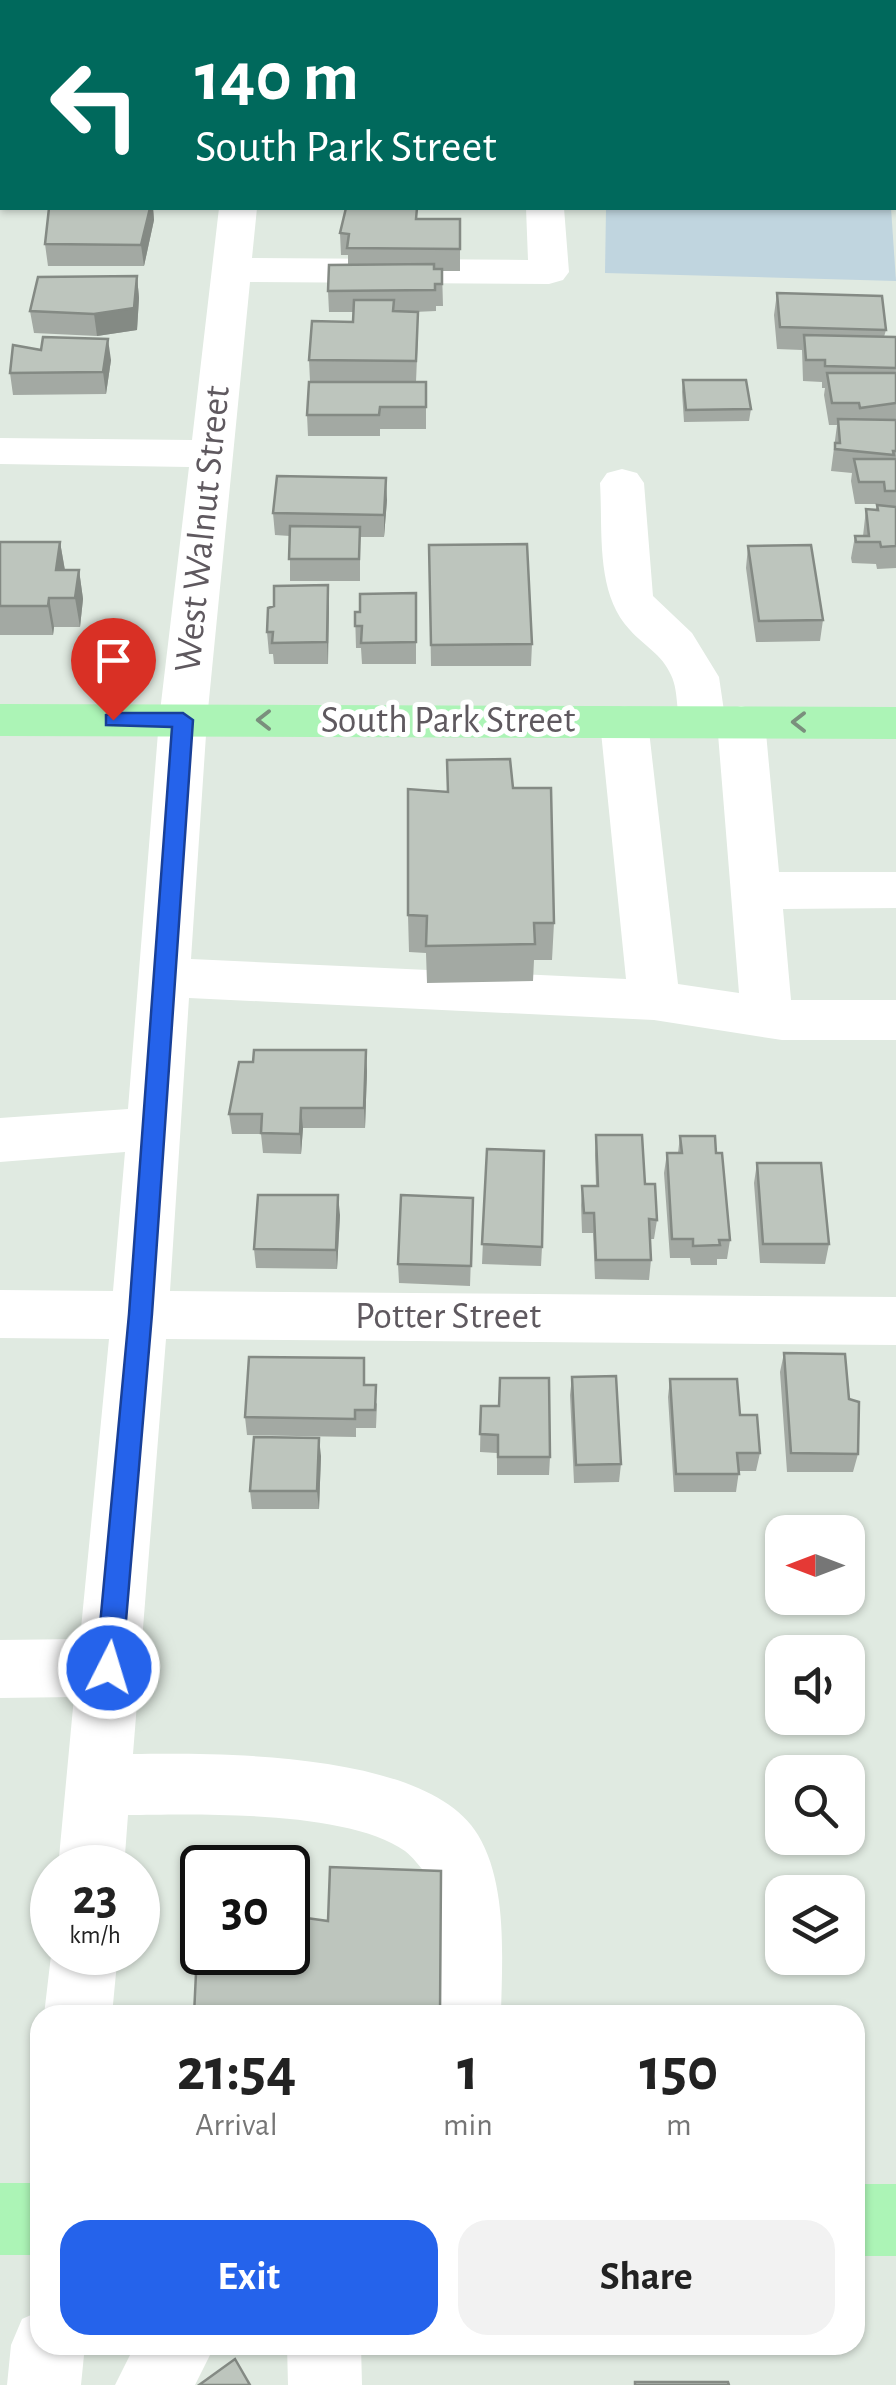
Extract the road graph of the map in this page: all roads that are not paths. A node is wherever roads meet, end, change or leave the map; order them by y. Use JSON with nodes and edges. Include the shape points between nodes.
{"nodes":[{"id":1,"x":238,"y":210,"type":"edge"},
{"id":2,"x":545,"y":210,"type":"edge"},
{"id":3,"x":232,"y":270,"type":"junction"},
{"id":4,"x":0,"y":451,"type":"edge"},
{"id":5,"x":212,"y":454,"type":"junction"},
{"id":6,"x":622,"y":484,"type":"dead end"},
{"id":7,"x":0,"y":720,"type":"edge"},
{"id":8,"x":183,"y":720,"type":"junction"},
{"id":9,"x":624,"y":722,"type":"junction"},
{"id":10,"x":722,"y":722,"type":"junction"},
{"id":11,"x":896,"y":723,"type":"edge"},
{"id":12,"x":756,"y":890,"type":"junction"},
{"id":13,"x":896,"y":890,"type":"edge"},
{"id":14,"x":164,"y":976,"type":"junction"},
{"id":15,"x":654,"y":1000,"type":"junction"},
{"id":16,"x":767,"y":1018,"type":"junction"},
{"id":17,"x":896,"y":1020,"type":"edge"},
{"id":18,"x":153,"y":1128,"type":"junction"},
{"id":19,"x":0,"y":1140,"type":"edge"},
{"id":20,"x":0,"y":1314,"type":"edge"},
{"id":21,"x":140,"y":1314,"type":"junction"},
{"id":22,"x":896,"y":1320,"type":"edge"},
{"id":23,"x":109,"y":1668,"type":"junction"},
{"id":24,"x":0,"y":1669,"type":"edge"},
{"id":25,"x":99,"y":1785,"type":"junction"},
{"id":26,"x":93,"y":1845,"type":"edge"},
{"id":27,"x":82,"y":1975,"type":"edge"},
{"id":28,"x":79,"y":2005,"type":"edge"},
{"id":29,"x":467,"y":2005,"type":"edge"},
{"id":30,"x":0,"y":2219,"type":"edge"},
{"id":31,"x":30,"y":2220,"type":"edge"},
{"id":32,"x":865,"y":2220,"type":"edge"},
{"id":33,"x":896,"y":2220,"type":"edge"},
{"id":34,"x":47,"y":2355,"type":"edge"},
{"id":35,"x":172,"y":2355,"type":"edge"},
{"id":36,"x":324,"y":2355,"type":"edge"},
{"id":37,"x":44,"y":2385,"type":"edge"},
{"id":38,"x":152,"y":2385,"type":"edge"},
{"id":39,"x":325,"y":2385,"type":"edge"}],
"edges":[{"from":1,"to":3,"type":"street","name":"West Walnut Street"},
{"from":2,"to":3,"type":"street","via":[[550,272]]},
{"from":3,"to":5,"type":"street","name":"West Walnut Street"},
{"from":4,"to":5,"type":"street"},
{"from":5,"to":8,"type":"street","name":"West Walnut Street"},
{"from":6,"to":10,"type":"street","via":[[630,597],[676,644]]},
{"from":7,"to":8,"type":"main road","name":"South Park Street"},
{"from":9,"to":8,"type":"main road","name":"South Park Street","one_way":true},
{"from":8,"to":14,"type":"street","name":"West Walnut Street"},
{"from":9,"to":10,"type":"main road","name":"South Park Street"},
{"from":9,"to":15,"type":"street"},
{"from":11,"to":10,"type":"main road","name":"South Park Street","one_way":true},
{"from":10,"to":12,"type":"street"},
{"from":12,"to":13,"type":"street"},
{"from":12,"to":16,"type":"street"},
{"from":14,"to":15,"type":"street"},
{"from":14,"to":18,"type":"street","name":"West Walnut Street"},
{"from":15,"to":16,"type":"street"},
{"from":16,"to":17,"type":"street"},
{"from":18,"to":19,"type":"street"},
{"from":18,"to":21,"type":"street","name":"West Walnut Street"},
{"from":20,"to":21,"type":"street","name":"Potter Street"},
{"from":21,"to":22,"type":"street","name":"Potter Street"},
{"from":21,"to":23,"type":"street","name":"West Walnut Street"},
{"from":23,"to":24,"type":"street"},
{"from":23,"to":25,"type":"street","name":"West Walnut Street"},
{"from":25,"to":26,"type":"street","name":"West Walnut Street"},
{"from":25,"to":29,"type":"street","via":[[211,1784],[342,1795],[429,1826],[456,1858]]},
{"from":27,"to":28,"type":"street"},
{"from":30,"to":31,"type":"main road"},
{"from":32,"to":33,"type":"main road"},
{"from":34,"to":37,"type":"street"},
{"from":35,"to":38,"type":"street"},
{"from":36,"to":39,"type":"street"}]}
